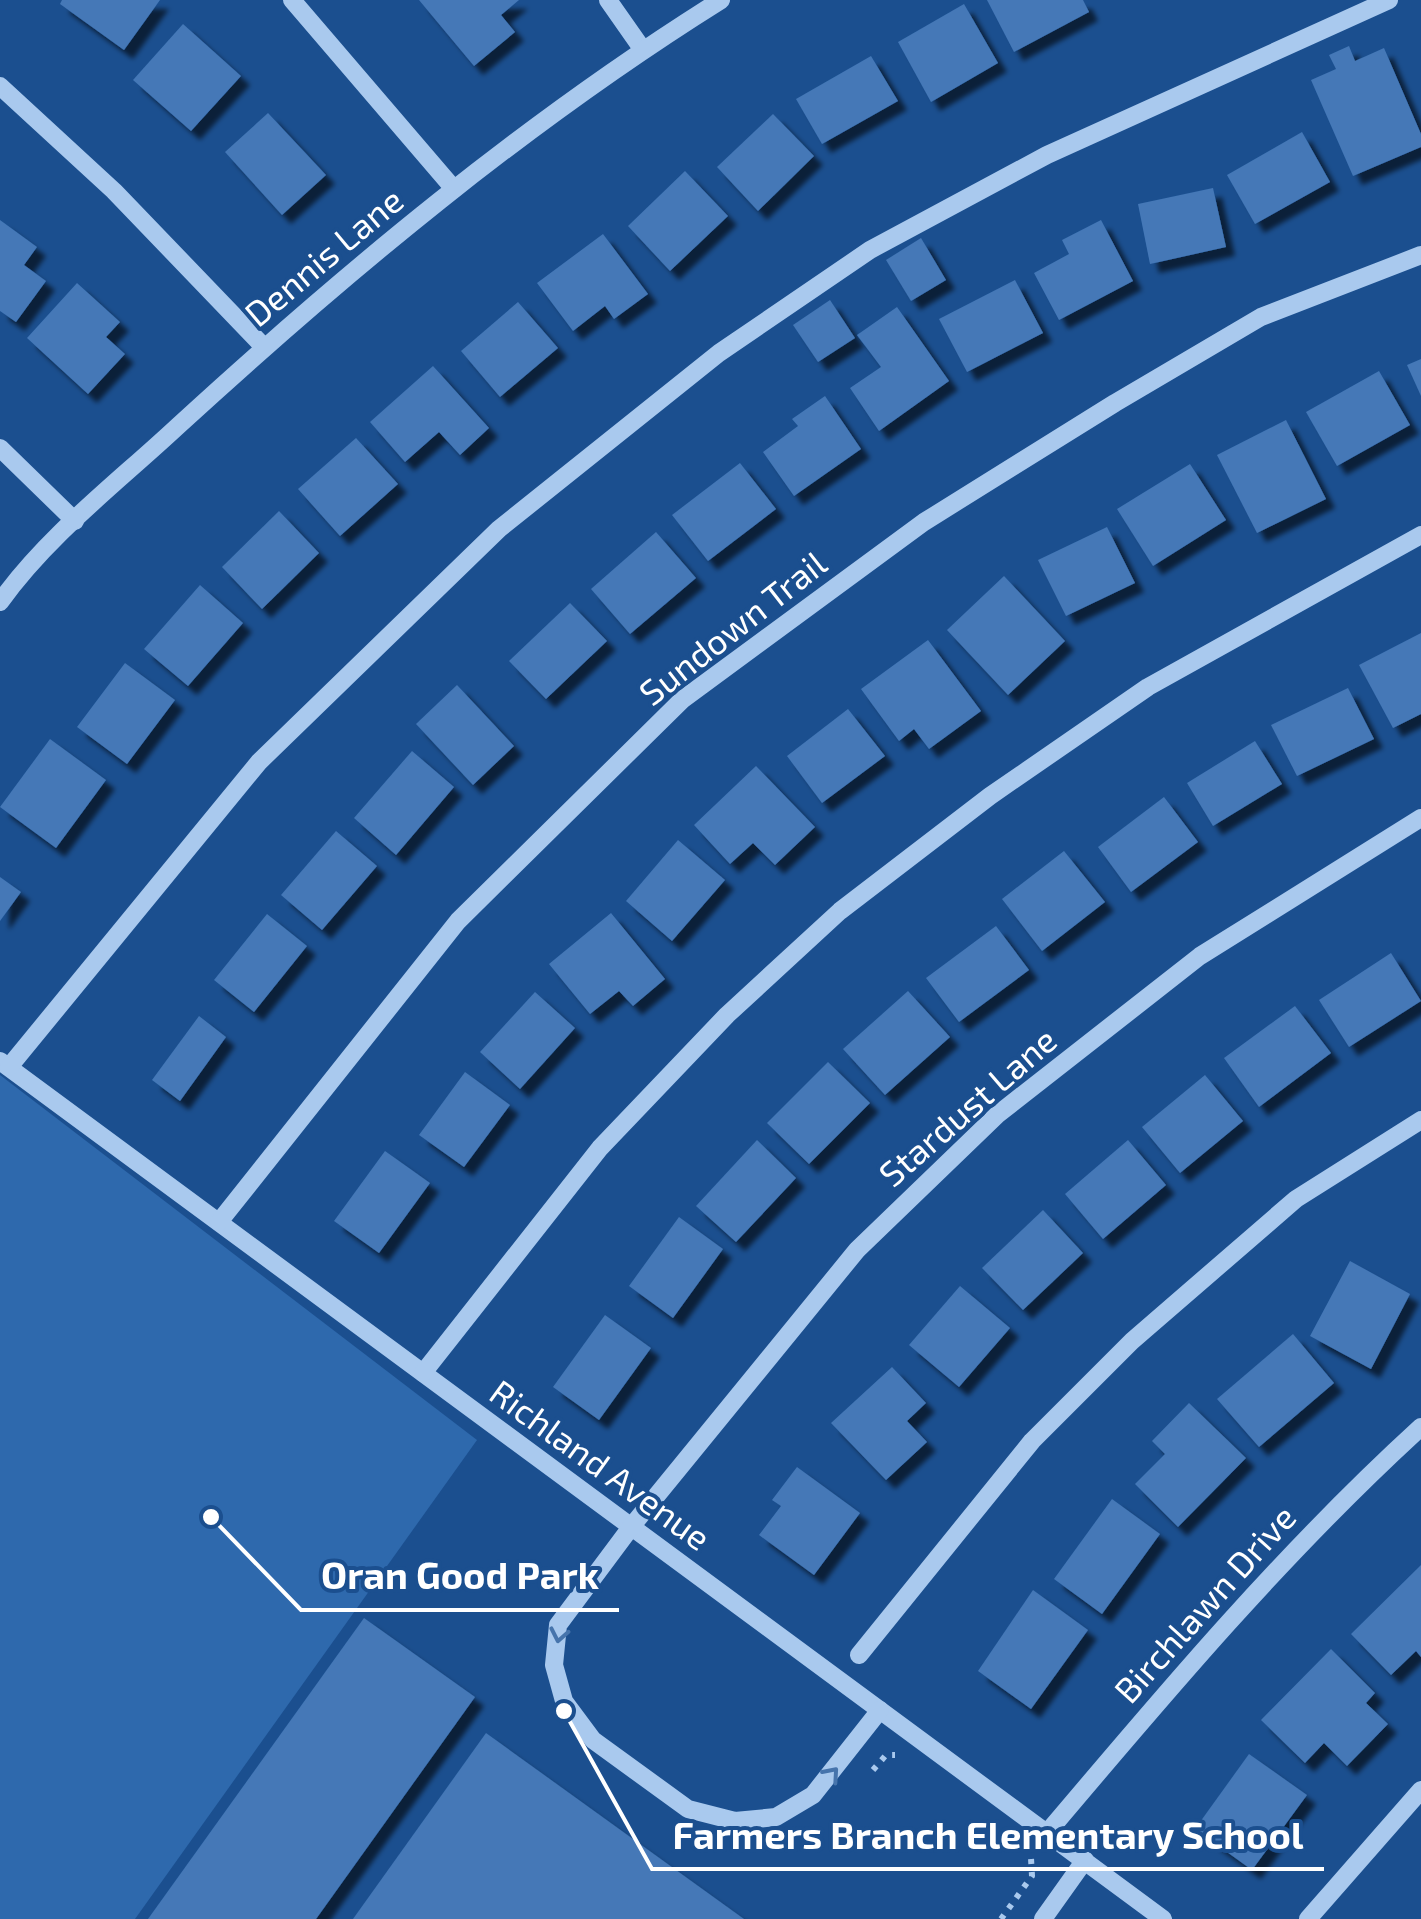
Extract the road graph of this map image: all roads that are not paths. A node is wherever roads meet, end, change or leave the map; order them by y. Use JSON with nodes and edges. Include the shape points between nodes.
{"nodes":[{"id":1,"x":292,"y":0,"type":"edge"},
{"id":2,"x":608,"y":0,"type":"edge"},
{"id":3,"x":721,"y":0,"type":"edge"},
{"id":4,"x":1389,"y":0,"type":"edge"},
{"id":5,"x":643,"y":50,"type":"junction"},
{"id":6,"x":0,"y":86,"type":"edge"},
{"id":7,"x":454,"y":189,"type":"junction"},
{"id":8,"x":1421,"y":255,"type":"edge"},
{"id":9,"x":264,"y":347,"type":"junction"},
{"id":10,"x":0,"y":448,"type":"edge"},
{"id":11,"x":75,"y":521,"type":"junction"},
{"id":12,"x":1421,"y":535,"type":"edge"},
{"id":13,"x":0,"y":602,"type":"edge"},
{"id":14,"x":1421,"y":818,"type":"edge"},
{"id":15,"x":4,"y":1064,"type":"edge"},
{"id":16,"x":1421,"y":1120,"type":"edge"},
{"id":17,"x":219,"y":1222,"type":"junction"},
{"id":18,"x":423,"y":1373,"type":"junction"},
{"id":19,"x":1421,"y":1427,"type":"edge"},
{"id":20,"x":631,"y":1526,"type":"junction"},
{"id":21,"x":858,"y":1655,"type":"dead end"},
{"id":22,"x":880,"y":1710,"type":"junction"},
{"id":23,"x":1421,"y":1790,"type":"edge"},
{"id":24,"x":1047,"y":1833,"type":"junction"},
{"id":25,"x":1085,"y":1860,"type":"junction"},
{"id":26,"x":1042,"y":1919,"type":"edge"},
{"id":27,"x":1163,"y":1919,"type":"edge"},
{"id":28,"x":1308,"y":1919,"type":"edge"}],
"edges":[{"from":1,"to":7,"type":"street"},
{"from":2,"to":5,"type":"street"},
{"from":3,"to":5,"type":"street","name":"Dennis Lane"},
{"from":4,"to":15,"type":"street","via":[[1046,155],[870,250],[719,353],[499,529],[259,762]]},
{"from":5,"to":7,"type":"street","name":"Dennis Lane"},
{"from":6,"to":9,"type":"street","via":[[114,191]]},
{"from":7,"to":9,"type":"street","name":"Dennis Lane"},
{"from":8,"to":17,"type":"street","name":"Sundown Trail","via":[[1261,317],[1116,403],[924,522],[682,700],[458,921]]},
{"from":9,"to":11,"type":"street","name":"Dennis Lane"},
{"from":10,"to":11,"type":"street"},
{"from":11,"to":13,"type":"street","name":"Dennis Lane"},
{"from":12,"to":18,"type":"street","via":[[1148,688],[990,796],[840,911],[600,1148]]},
{"from":14,"to":20,"type":"street","name":"Stardust Lane","via":[[1200,956],[997,1114],[857,1250]]},
{"from":15,"to":17,"type":"street","name":"Richland Avenue"},
{"from":16,"to":21,"type":"street","via":[[1296,1198],[1132,1342],[1032,1440]]},
{"from":17,"to":18,"type":"street","name":"Richland Avenue"},
{"from":18,"to":20,"type":"street","name":"Richland Avenue"},
{"from":19,"to":24,"type":"street","name":"Birchlawn Drive","via":[[1318,1522]]},
{"from":20,"to":22,"type":"street","name":"Richland Avenue"},
{"from":20,"to":22,"type":"street","name":"Stardust Lane","one_way":true,"via":[[558,1624],[554,1664],[564,1701],[593,1740],[688,1809],[735,1822],[776,1817],[813,1795]]},
{"from":22,"to":24,"type":"street","name":"Richland Avenue"},
{"from":23,"to":28,"type":"street"},
{"from":24,"to":25,"type":"street","name":"Richland Avenue"},
{"from":25,"to":26,"type":"street"},
{"from":25,"to":27,"type":"street","name":"Richland Avenue"}]}
